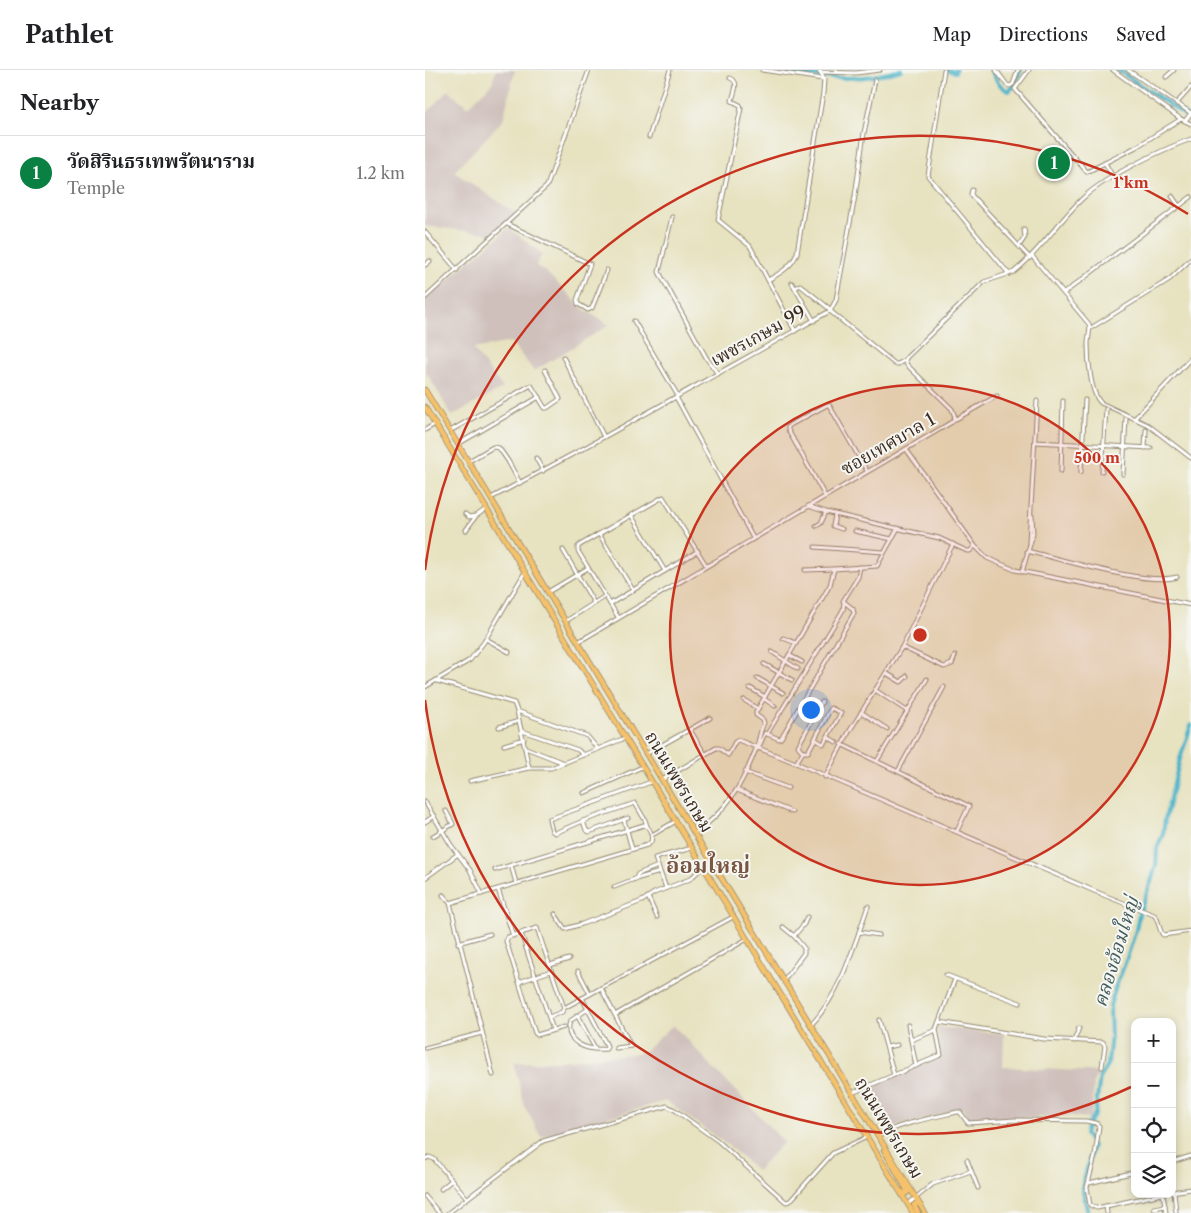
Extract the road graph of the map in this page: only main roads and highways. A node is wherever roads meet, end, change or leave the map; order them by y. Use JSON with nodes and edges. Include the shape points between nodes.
{"nodes":[{"id":1,"x":425,"y":390,"type":"edge"},
{"id":2,"x":425,"y":408,"type":"edge"},
{"id":3,"x":485,"y":488,"type":"junction"},
{"id":4,"x":476,"y":493,"type":"junction"},
{"id":5,"x":491,"y":498,"type":"junction"},
{"id":6,"x":480,"y":500,"type":"junction"},
{"id":7,"x":882,"y":1142,"type":"junction"},
{"id":8,"x":899,"y":1190,"type":"junction"},
{"id":9,"x":921,"y":1206,"type":"junction"},
{"id":10,"x":913,"y":1213,"type":"edge"},
{"id":11,"x":918,"y":1213,"type":"edge"},
{"id":12,"x":925,"y":1213,"type":"edge"}],
"edges":[{"from":1,"to":3,"type":"main road","name":"ถนนเพชรเกษม"},
{"from":2,"to":4,"type":"main road","name":"ถนนเพชรเกษม"},
{"from":3,"to":4,"type":"main road","via":[[483,493]]},
{"from":3,"to":5,"type":"main road","name":"ถนนเพชรเกษม"},
{"from":4,"to":6,"type":"main road","name":"ถนนเพชรเกษม"},
{"from":5,"to":6,"type":"main road"},
{"from":5,"to":7,"type":"main road","name":"ถนนเพชรเกษม"},
{"from":6,"to":8,"type":"main road","name":"ถนนเพชรเกษม"},
{"from":7,"to":8,"type":"main road","via":[[908,1192],[905,1194]]},
{"from":7,"to":9,"type":"main road","name":"ถนนเพชรเกษม"},
{"from":8,"to":10,"type":"main road","name":"ถนนเพชรเกษม"},
{"from":9,"to":11,"type":"main road","via":[[914,1205]]},
{"from":9,"to":12,"type":"main road","name":"ถนนเพชรเกษม"}]}
